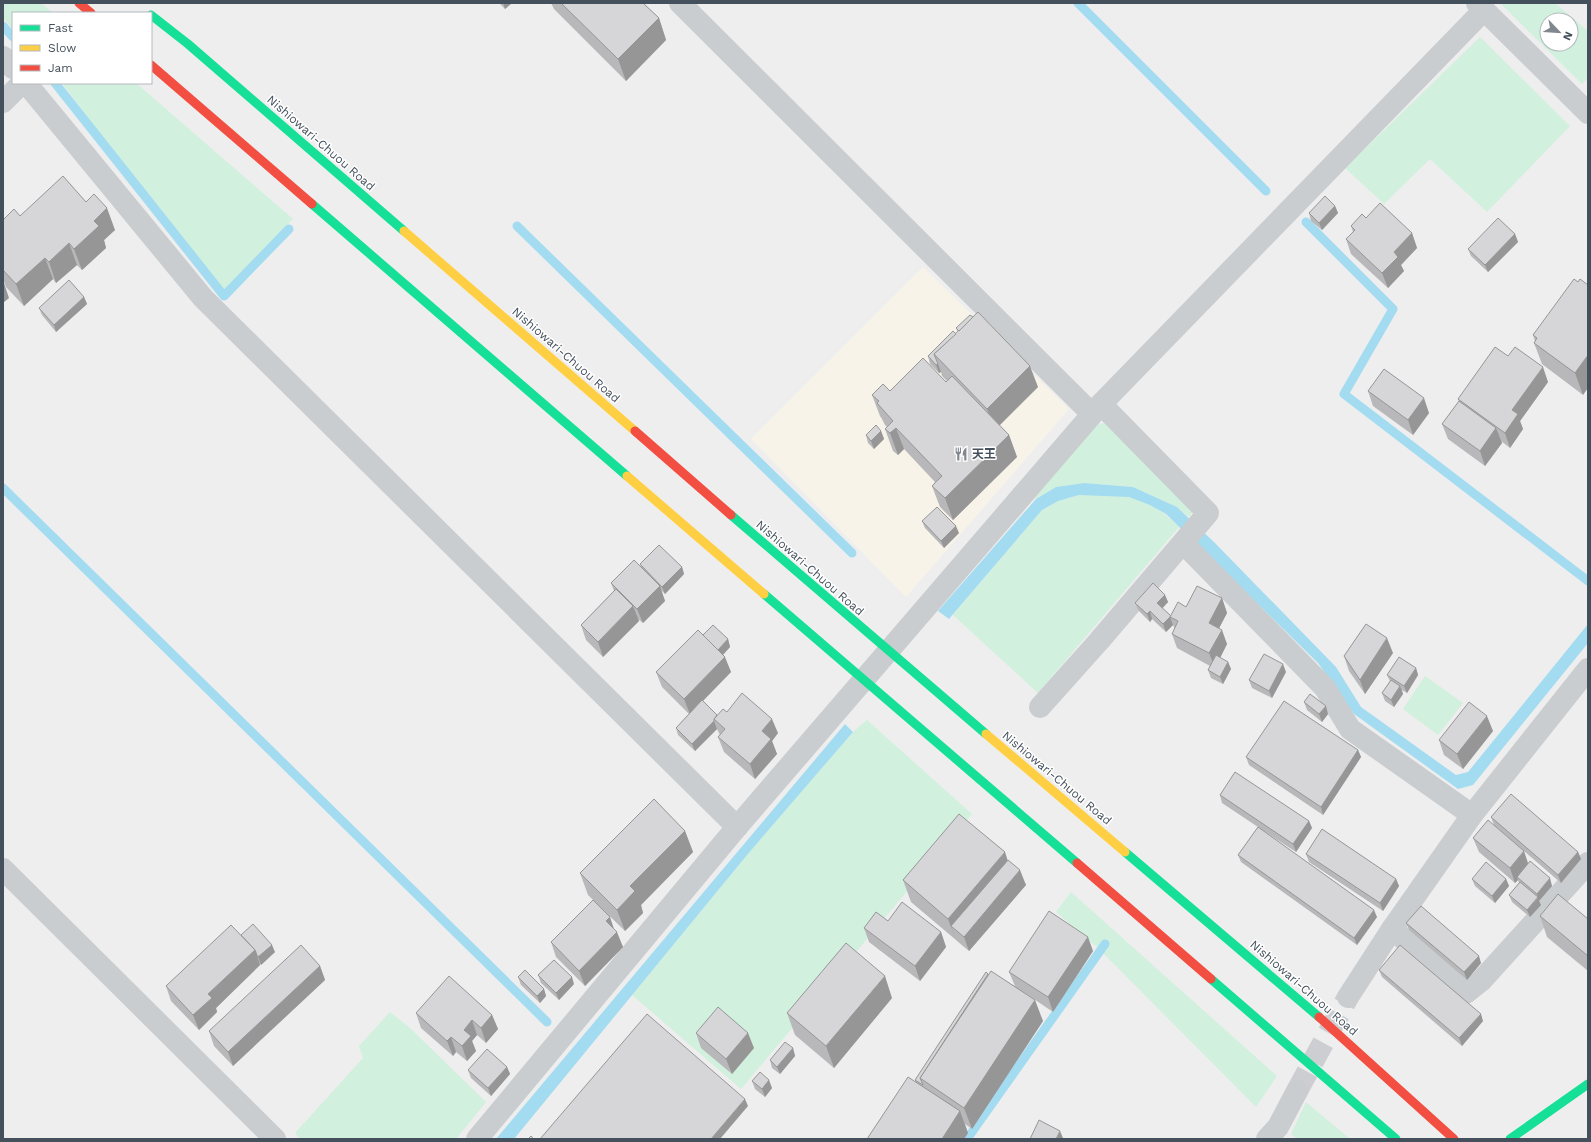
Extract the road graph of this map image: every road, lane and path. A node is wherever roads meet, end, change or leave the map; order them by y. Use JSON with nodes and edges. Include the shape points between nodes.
{"nodes":[{"id":1,"x":79,"y":3,"type":"edge"},
{"id":2,"x":680,"y":3,"type":"edge"},
{"id":3,"x":1481,"y":7,"type":"edge"},
{"id":4,"x":90,"y":12,"type":"edge"},
{"id":5,"x":152,"y":15,"type":"edge"},
{"id":6,"x":3,"y":57,"type":"edge"},
{"id":7,"x":152,"y":66,"type":"edge"},
{"id":8,"x":12,"y":67,"type":"edge"},
{"id":9,"x":21,"y":84,"type":"edge"},
{"id":10,"x":27,"y":84,"type":"edge"},
{"id":11,"x":3,"y":102,"type":"edge"},
{"id":12,"x":1588,"y":113,"type":"edge"},
{"id":13,"x":1096,"y":409,"type":"junction"},
{"id":14,"x":1185,"y":541,"type":"junction"},
{"id":15,"x":889,"y":652,"type":"junction"},
{"id":16,"x":1588,"y":669,"type":"edge"},
{"id":17,"x":863,"y":681,"type":"junction"},
{"id":18,"x":1040,"y":707,"type":"dead end"},
{"id":19,"x":1472,"y":815,"type":"junction"},
{"id":20,"x":737,"y":827,"type":"junction"},
{"id":21,"x":1588,"y":863,"type":"edge"},
{"id":22,"x":3,"y":869,"type":"edge"},
{"id":23,"x":1392,"y":929,"type":"junction"},
{"id":24,"x":1348,"y":997,"type":"tunnel mouth"},
{"id":25,"x":1588,"y":1084,"type":"edge"},
{"id":26,"x":1297,"y":1091,"type":"tunnel mouth"},
{"id":27,"x":275,"y":1139,"type":"edge"},
{"id":28,"x":477,"y":1139,"type":"edge"},
{"id":29,"x":1268,"y":1139,"type":"edge"},
{"id":30,"x":1396,"y":1139,"type":"edge"},
{"id":31,"x":1454,"y":1139,"type":"edge"},
{"id":32,"x":1510,"y":1139,"type":"edge"}],
"edges":[{"from":1,"to":4,"type":"main road"},
{"from":2,"to":13,"type":"street"},
{"from":3,"to":12,"type":"street"},
{"from":3,"to":13,"type":"street"},
{"from":5,"to":15,"type":"main road","name":"Nishiowari-Chuou Road"},
{"from":6,"to":8,"type":"street"},
{"from":7,"to":17,"type":"main road"},
{"from":9,"to":11,"type":"street"},
{"from":10,"to":20,"type":"street","via":[[203,298]]},
{"from":13,"to":14,"type":"street","via":[[1208,513]]},
{"from":13,"to":15,"type":"street"},
{"from":14,"to":18,"type":"street"},
{"from":14,"to":19,"type":"street","via":[[1325,688],[1350,729]]},
{"from":15,"to":17,"type":"street"},
{"from":15,"to":31,"type":"main road","name":"Nishiowari-Chuou Road","via":[[1297,996]]},
{"from":16,"to":19,"type":"street"},
{"from":17,"to":20,"type":"street"},
{"from":17,"to":30,"type":"main road"},
{"from":19,"to":23,"type":"street"},
{"from":20,"to":28,"type":"street"},
{"from":21,"to":23,"type":"street","via":[[1466,993]]},
{"from":22,"to":27,"type":"street"},
{"from":23,"to":24,"type":"street"},
{"from":25,"to":32,"type":"main road"},
{"from":26,"to":29,"type":"street","via":[[1278,1127]]}]}
